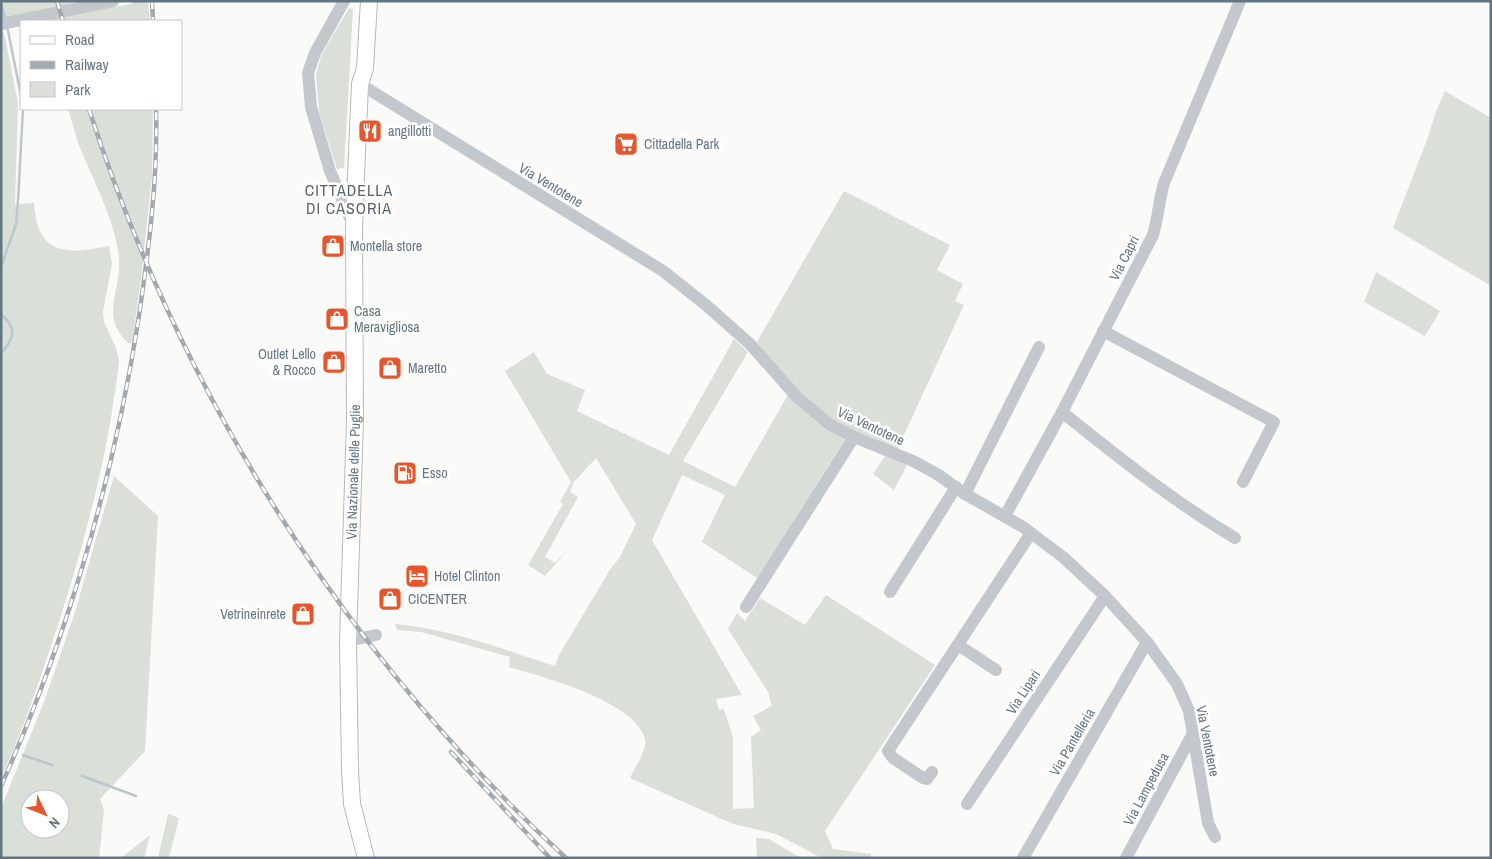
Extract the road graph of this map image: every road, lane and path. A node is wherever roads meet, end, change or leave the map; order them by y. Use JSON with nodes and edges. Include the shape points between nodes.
{"nodes":[{"id":1,"x":113,"y":1,"type":"edge"},
{"id":2,"x":344,"y":1,"type":"edge"},
{"id":3,"x":359,"y":1,"type":"edge"},
{"id":4,"x":369,"y":1,"type":"edge"},
{"id":5,"x":1240,"y":1,"type":"edge"},
{"id":6,"x":5,"y":23,"type":"edge"},
{"id":7,"x":360,"y":84,"type":"junction"},
{"id":8,"x":330,"y":171,"type":"junction"},
{"id":9,"x":356,"y":176,"type":"junction"},
{"id":10,"x":354,"y":229,"type":"junction"},
{"id":11,"x":1104,"y":331,"type":"junction"},
{"id":12,"x":1040,"y":347,"type":"dead end"},
{"id":13,"x":1062,"y":412,"type":"junction"},
{"id":14,"x":854,"y":438,"type":"junction"},
{"id":15,"x":1243,"y":482,"type":"dead end"},
{"id":16,"x":960,"y":490,"type":"junction"},
{"id":17,"x":1005,"y":516,"type":"junction"},
{"id":18,"x":1031,"y":533,"type":"junction"},
{"id":19,"x":1235,"y":538,"type":"dead end"},
{"id":20,"x":890,"y":592,"type":"dead end"},
{"id":21,"x":1104,"y":596,"type":"junction"},
{"id":22,"x":746,"y":607,"type":"dead end"},
{"id":23,"x":376,"y":634,"type":"dead end"},
{"id":24,"x":348,"y":641,"type":"junction"},
{"id":25,"x":1147,"y":642,"type":"junction"},
{"id":26,"x":958,"y":645,"type":"junction"},
{"id":27,"x":996,"y":670,"type":"dead end"},
{"id":28,"x":1192,"y":735,"type":"junction"},
{"id":29,"x":932,"y":772,"type":"dead end"},
{"id":30,"x":967,"y":804,"type":"dead end"},
{"id":31,"x":1215,"y":837,"type":"dead end"},
{"id":32,"x":366,"y":858,"type":"edge"},
{"id":33,"x":1023,"y":858,"type":"edge"},
{"id":34,"x":1126,"y":858,"type":"edge"}],
"edges":[{"from":1,"to":6,"type":"street"},
{"from":2,"to":8,"type":"street","via":[[315,53],[308,73],[311,107]]},
{"from":3,"to":7,"type":"main road","name":"Via Nazionale delle Puglie","via":[[356,70]]},
{"from":4,"to":7,"type":"main road","name":"Via Nazionale delle Puglie","via":[[372,31]]},
{"from":5,"to":11,"type":"street","name":"Via Capri","via":[[1164,183],[1153,235]]},
{"from":7,"to":9,"type":"main road","name":"Via Nazionale delle Puglie"},
{"from":7,"to":14,"type":"street","name":"Via Ventotene","via":[[440,129],[685,283],[750,344],[796,396],[829,424]]},
{"from":8,"to":9,"type":"street","via":[[340,184],[345,185]]},
{"from":8,"to":10,"type":"street"},
{"from":9,"to":10,"type":"main road","name":"Via Nazionale delle Puglie"},
{"from":10,"to":24,"type":"main road","name":"Via Nazionale delle Puglie","via":[[356,420]]},
{"from":11,"to":13,"type":"street","name":"Via Capri"},
{"from":11,"to":15,"type":"street","via":[[1274,422]]},
{"from":12,"to":16,"type":"street"},
{"from":13,"to":17,"type":"street","name":"Via Capri"},
{"from":13,"to":19,"type":"street","via":[[1139,474]]},
{"from":14,"to":16,"type":"street","name":"Via Ventotene","via":[[913,461]]},
{"from":14,"to":22,"type":"street"},
{"from":16,"to":17,"type":"street","name":"Via Ventotene"},
{"from":16,"to":20,"type":"street"},
{"from":17,"to":18,"type":"street","name":"Via Ventotene"},
{"from":18,"to":21,"type":"street","name":"Via Ventotene"},
{"from":18,"to":26,"type":"street"},
{"from":21,"to":25,"type":"street","name":"Via Ventotene"},
{"from":21,"to":30,"type":"street","name":"Via Lipari"},
{"from":23,"to":24,"type":"street"},
{"from":24,"to":32,"type":"main road","name":"Via Nazionale delle Puglie","via":[[352,804]]},
{"from":25,"to":28,"type":"street","name":"Via Ventotene","via":[[1177,684],[1188,711]]},
{"from":25,"to":33,"type":"street","name":"Via Pantelleria"},
{"from":26,"to":27,"type":"street"},
{"from":26,"to":29,"type":"street","via":[[888,751],[923,778],[927,779]]},
{"from":28,"to":31,"type":"street","name":"Via Ventotene","via":[[1208,823]]},
{"from":28,"to":34,"type":"street","name":"Via Lampedusa"}]}
